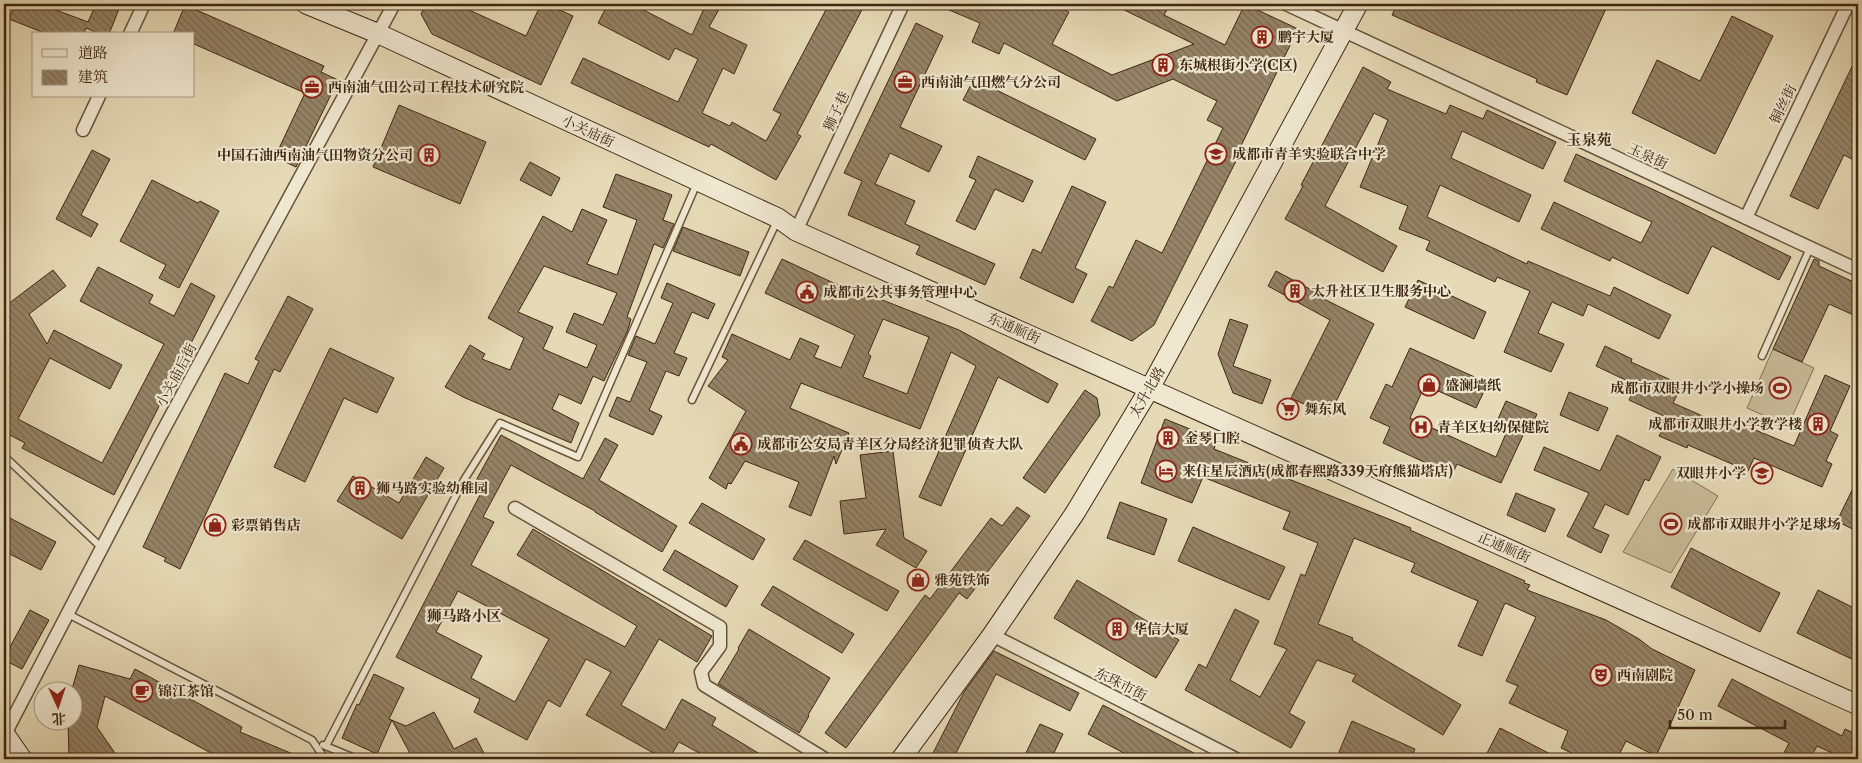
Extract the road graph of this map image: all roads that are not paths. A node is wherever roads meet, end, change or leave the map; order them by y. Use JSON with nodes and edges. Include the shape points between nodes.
{"nodes":[{"id":1,"x":144,"y":4,"type":"edge"},
{"id":2,"x":306,"y":4,"type":"edge"},
{"id":3,"x":394,"y":4,"type":"edge"},
{"id":4,"x":903,"y":4,"type":"edge"},
{"id":5,"x":1286,"y":4,"type":"edge"},
{"id":6,"x":1358,"y":4,"type":"edge"},
{"id":7,"x":1848,"y":4,"type":"edge"},
{"id":8,"x":1343,"y":30,"type":"junction"},
{"id":9,"x":131,"y":32,"type":"edge"},
{"id":10,"x":378,"y":34,"type":"junction"},
{"id":11,"x":99,"y":98,"type":"edge"},
{"id":12,"x":83,"y":130,"type":"dead end"},
{"id":13,"x":698,"y":181,"type":"junction"},
{"id":14,"x":778,"y":218,"type":"junction"},
{"id":15,"x":1746,"y":218,"type":"junction"},
{"id":16,"x":796,"y":231,"type":"junction"},
{"id":17,"x":1810,"y":248,"type":"junction"},
{"id":18,"x":1858,"y":270,"type":"edge"},
{"id":19,"x":1762,"y":356,"type":"dead end"},
{"id":20,"x":1150,"y":388,"type":"junction"},
{"id":21,"x":692,"y":400,"type":"dead end"},
{"id":22,"x":4,"y":456,"type":"edge"},
{"id":23,"x":515,"y":508,"type":"dead end"},
{"id":24,"x":102,"y":548,"type":"junction"},
{"id":25,"x":68,"y":614,"type":"junction"},
{"id":26,"x":992,"y":635,"type":"junction"},
{"id":27,"x":1858,"y":705,"type":"edge"},
{"id":28,"x":5,"y":733,"type":"edge"},
{"id":29,"x":312,"y":740,"type":"junction"},
{"id":30,"x":326,"y":746,"type":"junction"},
{"id":31,"x":22,"y":759,"type":"edge"},
{"id":32,"x":325,"y":759,"type":"edge"},
{"id":33,"x":357,"y":759,"type":"edge"},
{"id":34,"x":825,"y":759,"type":"edge"},
{"id":35,"x":900,"y":759,"type":"edge"},
{"id":36,"x":1236,"y":759,"type":"edge"}],
"edges":[{"from":1,"to":9,"type":"street"},
{"from":2,"to":10,"type":"street","name":"小关庙街"},
{"from":3,"to":10,"type":"street","name":"小关庙后街"},
{"from":4,"to":16,"type":"street","name":"狮子巷"},
{"from":5,"to":8,"type":"street","name":"玉泉街"},
{"from":6,"to":8,"type":"street","name":"太升北路"},
{"from":7,"to":15,"type":"street","name":"铜丝街"},
{"from":8,"to":15,"type":"street","name":"玉泉街"},
{"from":8,"to":20,"type":"street","name":"太升北路"},
{"from":10,"to":13,"type":"street","name":"小关庙街"},
{"from":10,"to":24,"type":"street","name":"小关庙后街"},
{"from":11,"to":12,"type":"street"},
{"from":13,"to":14,"type":"street","name":"小关庙街"},
{"from":13,"to":30,"type":"lane","via":[[578,456],[500,423],[464,480]]},
{"from":14,"to":16,"type":"street","name":"小关庙街"},
{"from":14,"to":21,"type":"lane"},
{"from":15,"to":17,"type":"street","name":"玉泉街"},
{"from":16,"to":20,"type":"street","name":"东通顺街"},
{"from":17,"to":18,"type":"street","name":"玉泉街"},
{"from":17,"to":19,"type":"lane"},
{"from":20,"to":26,"type":"street","name":"太升北路","via":[[1075,514]]},
{"from":20,"to":27,"type":"street","name":"正通顺街"},
{"from":22,"to":24,"type":"lane"},
{"from":23,"to":34,"type":"street","via":[[720,627],[720,646],[701,672],[704,685]]},
{"from":24,"to":25,"type":"street","name":"小关庙后街"},
{"from":25,"to":28,"type":"street","name":"小关庙后街"},
{"from":25,"to":29,"type":"lane"},
{"from":26,"to":35,"type":"street","name":"太升北路"},
{"from":26,"to":36,"type":"street","name":"东珠市街"},
{"from":28,"to":31,"type":"street"},
{"from":29,"to":30,"type":"lane"},
{"from":29,"to":32,"type":"lane"},
{"from":30,"to":33,"type":"lane"}]}
